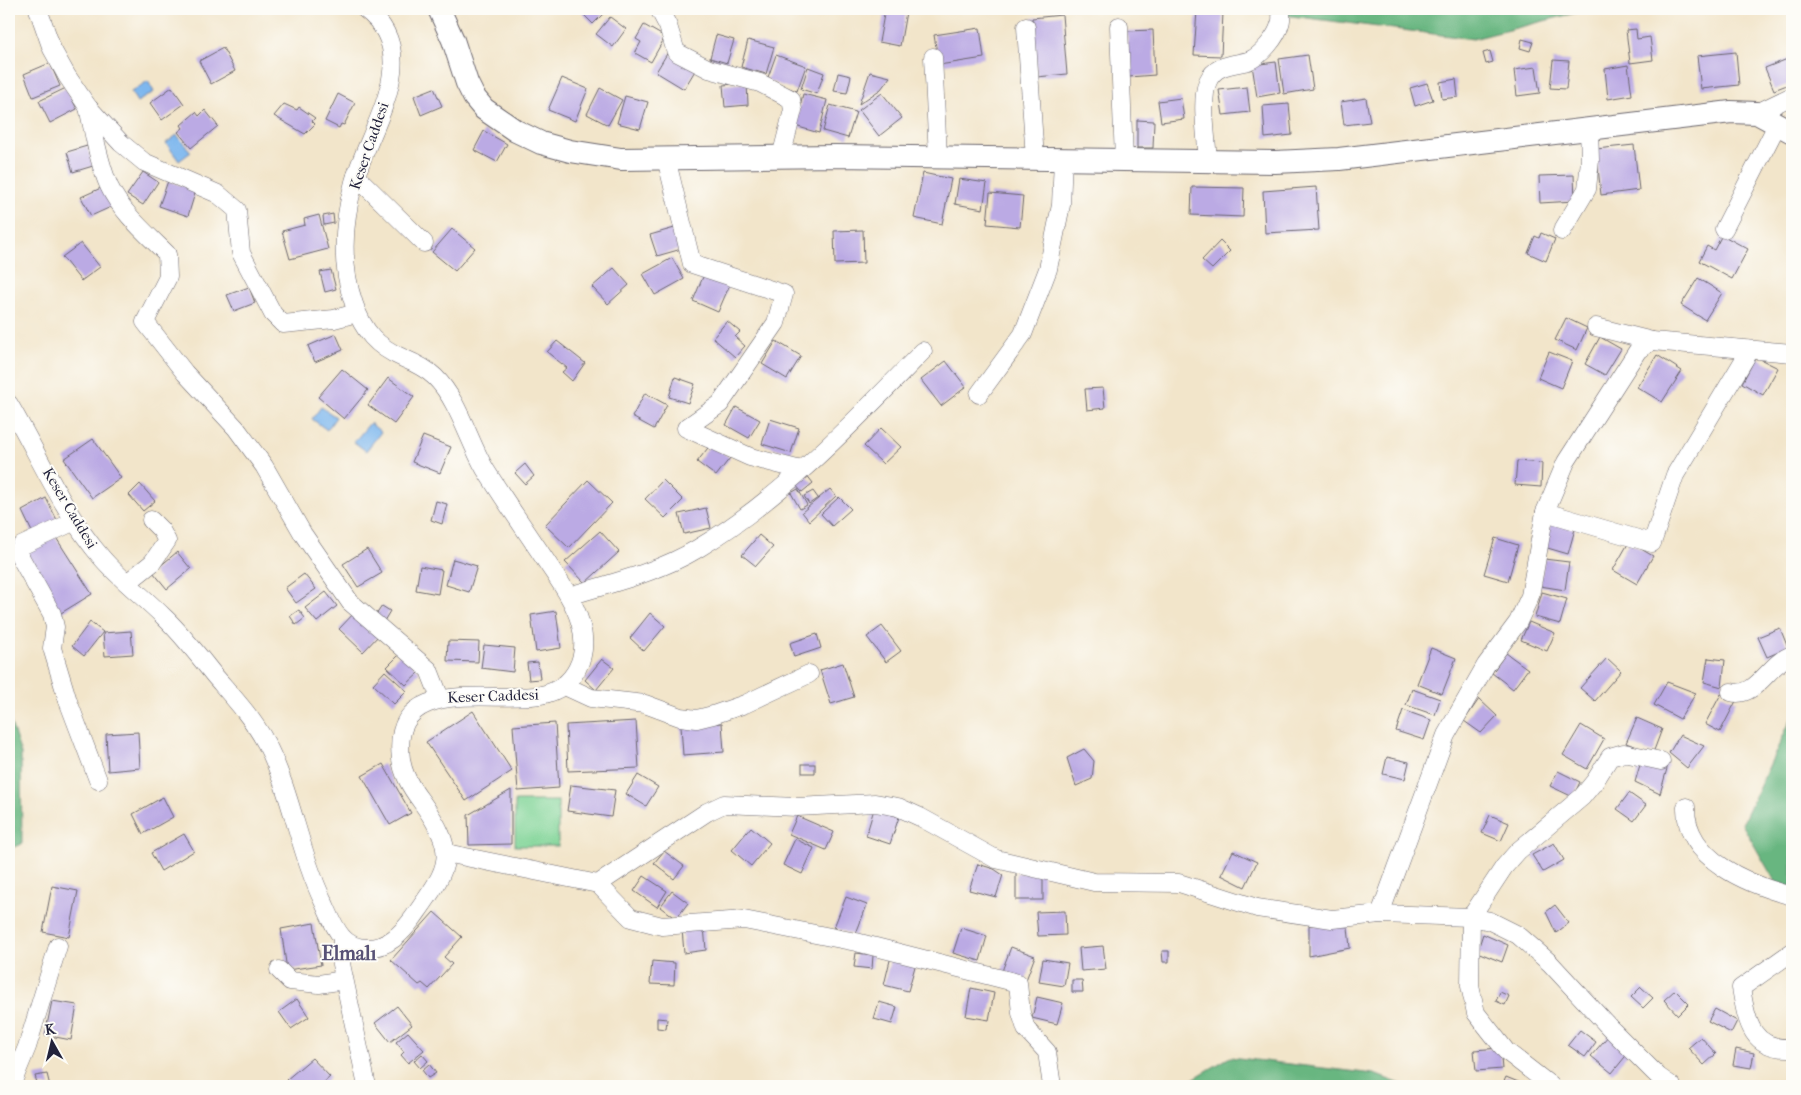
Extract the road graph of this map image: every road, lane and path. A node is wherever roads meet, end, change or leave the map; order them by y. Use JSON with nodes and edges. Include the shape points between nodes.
{"nodes":[{"id":1,"x":38,"y":9,"type":"edge"},
{"id":2,"x":365,"y":9,"type":"edge"},
{"id":3,"x":439,"y":9,"type":"edge"},
{"id":4,"x":659,"y":9,"type":"edge"},
{"id":5,"x":1281,"y":9,"type":"edge"},
{"id":6,"x":1119,"y":26,"type":"dead end"},
{"id":7,"x":1026,"y":27,"type":"dead end"},
{"id":8,"x":933,"y":57,"type":"dead end"},
{"id":9,"x":1792,"y":96,"type":"edge"},
{"id":10,"x":88,"y":107,"type":"junction"},
{"id":11,"x":1757,"y":113,"type":"junction"},
{"id":12,"x":1785,"y":128,"type":"edge"},
{"id":13,"x":1588,"y":129,"type":"junction"},
{"id":14,"x":782,"y":157,"type":"junction"},
{"id":15,"x":938,"y":157,"type":"junction"},
{"id":16,"x":666,"y":158,"type":"junction"},
{"id":17,"x":1035,"y":159,"type":"junction"},
{"id":18,"x":1063,"y":160,"type":"junction"},
{"id":19,"x":1124,"y":161,"type":"junction"},
{"id":20,"x":1208,"y":161,"type":"junction"},
{"id":21,"x":356,"y":176,"type":"junction"},
{"id":22,"x":1724,"y":229,"type":"dead end"},
{"id":23,"x":1562,"y":231,"type":"dead end"},
{"id":24,"x":424,"y":243,"type":"dead end"},
{"id":25,"x":357,"y":312,"type":"junction"},
{"id":26,"x":1596,"y":327,"type":"dead end"},
{"id":27,"x":1652,"y":341,"type":"junction"},
{"id":28,"x":1750,"y":350,"type":"junction"},
{"id":29,"x":923,"y":351,"type":"dead end"},
{"id":30,"x":1792,"y":353,"type":"edge"},
{"id":31,"x":979,"y":394,"type":"dead end"},
{"id":32,"x":9,"y":404,"type":"edge"},
{"id":33,"x":801,"y":470,"type":"junction"},
{"id":34,"x":1544,"y":512,"type":"junction"},
{"id":35,"x":151,"y":520,"type":"dead end"},
{"id":36,"x":75,"y":521,"type":"junction"},
{"id":37,"x":127,"y":583,"type":"junction"},
{"id":38,"x":569,"y":596,"type":"junction"},
{"id":39,"x":1792,"y":655,"type":"edge"},
{"id":40,"x":808,"y":674,"type":"dead end"},
{"id":41,"x":565,"y":686,"type":"junction"},
{"id":42,"x":1731,"y":692,"type":"dead end"},
{"id":43,"x":440,"y":698,"type":"junction"},
{"id":44,"x":1661,"y":761,"type":"dead end"},
{"id":45,"x":98,"y":780,"type":"dead end"},
{"id":46,"x":1686,"y":807,"type":"dead end"},
{"id":47,"x":446,"y":853,"type":"junction"},
{"id":48,"x":598,"y":884,"type":"junction"},
{"id":49,"x":1792,"y":896,"type":"edge"},
{"id":50,"x":1380,"y":914,"type":"junction"},
{"id":51,"x":1472,"y":916,"type":"junction"},
{"id":52,"x":342,"y":937,"type":"junction"},
{"id":53,"x":58,"y":946,"type":"dead end"},
{"id":54,"x":1792,"y":952,"type":"edge"},
{"id":55,"x":279,"y":970,"type":"dead end"},
{"id":56,"x":344,"y":980,"type":"junction"},
{"id":57,"x":1792,"y":1048,"type":"edge"},
{"id":58,"x":11,"y":1086,"type":"edge"},
{"id":59,"x":367,"y":1086,"type":"edge"},
{"id":60,"x":1052,"y":1086,"type":"edge"},
{"id":61,"x":1551,"y":1086,"type":"edge"},
{"id":62,"x":1672,"y":1086,"type":"edge"}],
"edges":[{"from":1,"to":10,"type":"street","via":[[52,49]]},
{"from":2,"to":21,"type":"street","name":"Keser Caddesi","via":[[386,31],[393,53],[393,66],[371,143]]},
{"from":3,"to":16,"type":"main road","via":[[474,97],[498,120],[541,143],[570,151],[621,159]]},
{"from":4,"to":14,"type":"street","via":[[676,52],[708,69],[760,83],[791,99],[792,110]]},
{"from":5,"to":20,"type":"street","via":[[1278,30],[1260,52],[1249,60],[1221,67],[1208,81],[1205,92]]},
{"from":6,"to":19,"type":"street"},
{"from":7,"to":17,"type":"street"},
{"from":8,"to":15,"type":"street"},
{"from":9,"to":11,"type":"street"},
{"from":10,"to":25,"type":"street","via":[[144,162],[218,194],[237,210],[241,253],[273,314],[283,324],[334,319]]},
{"from":10,"to":43,"type":"street","via":[[101,166],[110,188],[125,210],[167,254],[168,277],[145,322],[185,373],[242,435],[303,534],[350,602],[429,670]]},
{"from":11,"to":12,"type":"main road"},
{"from":11,"to":13,"type":"main road","via":[[1731,112]]},
{"from":12,"to":22,"type":"street"},
{"from":13,"to":20,"type":"main road","via":[[1339,159],[1266,163]]},
{"from":13,"to":23,"type":"street","via":[[1590,160],[1587,189]]},
{"from":14,"to":15,"type":"main road"},
{"from":14,"to":16,"type":"main road"},
{"from":15,"to":17,"type":"main road"},
{"from":16,"to":33,"type":"street","via":[[692,264],[784,294],[776,323],[720,404],[686,428],[750,457]]},
{"from":17,"to":18,"type":"main road"},
{"from":18,"to":19,"type":"main road"},
{"from":18,"to":31,"type":"street","via":[[1061,205],[1048,269],[1024,334]]},
{"from":19,"to":20,"type":"main road"},
{"from":21,"to":24,"type":"street"},
{"from":21,"to":25,"type":"street","name":"Keser Caddesi","via":[[344,246],[347,282]]},
{"from":25,"to":38,"type":"street","name":"Keser Caddesi","via":[[365,330],[379,345],[420,365],[438,380],[488,473]]},
{"from":26,"to":27,"type":"street"},
{"from":27,"to":28,"type":"street"},
{"from":27,"to":34,"type":"street","via":[[1638,350],[1566,462]]},
{"from":28,"to":30,"type":"street"},
{"from":28,"to":34,"type":"street","via":[[1675,475],[1652,542]]},
{"from":29,"to":33,"type":"street"},
{"from":32,"to":36,"type":"street","name":"Keser Caddesi"},
{"from":33,"to":38,"type":"street","via":[[697,550],[666,565]]},
{"from":34,"to":50,"type":"street","via":[[1530,596],[1518,622],[1486,665],[1446,735]]},
{"from":35,"to":37,"type":"street","via":[[167,541],[152,563]]},
{"from":36,"to":37,"type":"street","name":"Keser Caddesi","via":[[99,554]]},
{"from":36,"to":45,"type":"street","via":[[21,546],[18,553],[52,614],[55,627],[52,648]]},
{"from":37,"to":52,"type":"street","name":"Keser Caddesi","via":[[177,630],[258,729],[280,776],[319,892]]},
{"from":38,"to":41,"type":"street","name":"Keser Caddesi","via":[[580,622],[583,645],[578,669]]},
{"from":39,"to":42,"type":"street","via":[[1783,657],[1751,689],[1740,694]]},
{"from":40,"to":41,"type":"street","via":[[744,704],[697,719],[680,717],[645,704],[591,698]]},
{"from":41,"to":43,"type":"street","name":"Keser Caddesi","via":[[558,691],[534,696]]},
{"from":43,"to":47,"type":"street","name":"Keser Caddesi","via":[[422,706],[407,723],[400,742],[406,778],[440,829]]},
{"from":44,"to":51,"type":"street","via":[[1624,753],[1610,757],[1582,797],[1518,850]]},
{"from":46,"to":49,"type":"street","via":[[1686,819],[1693,836],[1709,858],[1764,889]]},
{"from":47,"to":48,"type":"street"},
{"from":47,"to":52,"type":"street","name":"Keser Caddesi","via":[[439,882],[401,933],[371,948],[361,948]]},
{"from":48,"to":50,"type":"street","via":[[724,804],[797,807],[875,803],[920,816],[996,859],[1094,882],[1180,884],[1257,908],[1332,919]]},
{"from":48,"to":60,"type":"street","via":[[631,918],[662,926],[744,920],[856,942],[1018,983],[1026,1029],[1046,1052]]},
{"from":50,"to":51,"type":"street"},
{"from":51,"to":61,"type":"street","via":[[1470,986],[1476,1013],[1506,1051]]},
{"from":51,"to":62,"type":"street","via":[[1518,935],[1550,963],[1659,1077]]},
{"from":52,"to":56,"type":"street","via":[[340,954]]},
{"from":53,"to":58,"type":"street","via":[[27,1047]]},
{"from":54,"to":57,"type":"street","via":[[1740,988],[1754,1034],[1774,1048]]},
{"from":55,"to":56,"type":"street","via":[[290,981],[319,984]]},
{"from":56,"to":59,"type":"street"}]}
